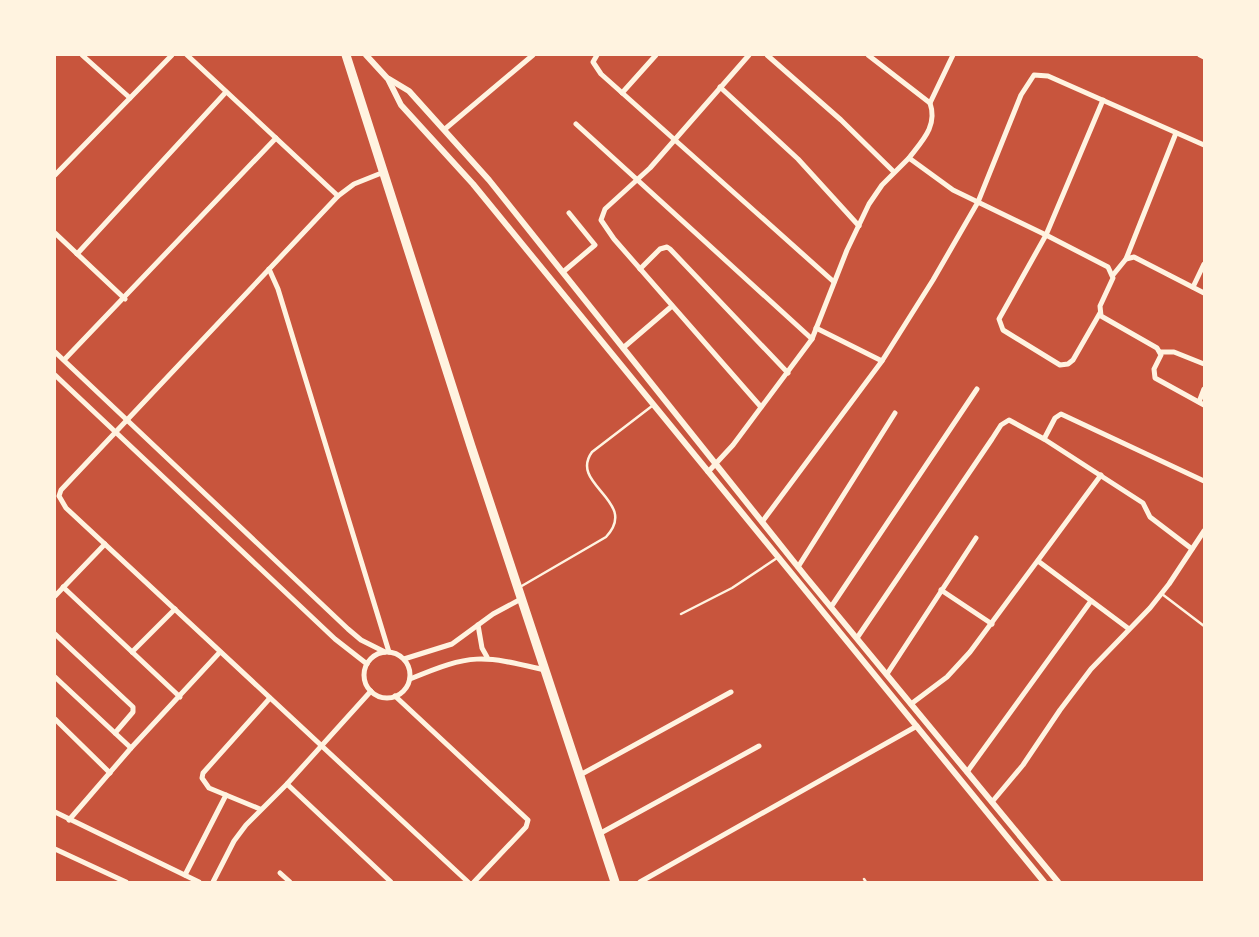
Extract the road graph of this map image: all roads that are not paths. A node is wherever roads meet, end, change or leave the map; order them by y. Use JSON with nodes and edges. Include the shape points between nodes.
{"nodes":[{"id":1,"x":82,"y":55,"type":"edge"},
{"id":2,"x":172,"y":55,"type":"edge"},
{"id":3,"x":187,"y":55,"type":"edge"},
{"id":4,"x":346,"y":55,"type":"edge"},
{"id":5,"x":366,"y":55,"type":"edge"},
{"id":6,"x":533,"y":55,"type":"edge"},
{"id":7,"x":597,"y":55,"type":"edge"},
{"id":8,"x":656,"y":55,"type":"edge"},
{"id":9,"x":749,"y":55,"type":"edge"},
{"id":10,"x":767,"y":55,"type":"edge"},
{"id":11,"x":868,"y":55,"type":"edge"},
{"id":12,"x":953,"y":55,"type":"edge"},
{"id":13,"x":1200,"y":55,"type":"edge"},
{"id":14,"x":1204,"y":57,"type":"edge"},
{"id":15,"x":388,"y":79,"type":"junction"},
{"id":16,"x":720,"y":87,"type":"junction"},
{"id":17,"x":226,"y":92,"type":"junction"},
{"id":18,"x":622,"y":92,"type":"junction"},
{"id":19,"x":130,"y":98,"type":"junction"},
{"id":20,"x":1103,"y":100,"type":"junction"},
{"id":21,"x":930,"y":103,"type":"junction"},
{"id":22,"x":576,"y":124,"type":"dead end"},
{"id":23,"x":445,"y":129,"type":"junction"},
{"id":24,"x":1176,"y":133,"type":"junction"},
{"id":25,"x":276,"y":138,"type":"junction"},
{"id":26,"x":673,"y":139,"type":"junction"},
{"id":27,"x":1204,"y":145,"type":"edge"},
{"id":28,"x":909,"y":158,"type":"junction"},
{"id":29,"x":384,"y":172,"type":"junction"},
{"id":30,"x":894,"y":172,"type":"junction"},
{"id":31,"x":55,"y":175,"type":"edge"},
{"id":32,"x":636,"y":180,"type":"junction"},
{"id":33,"x":338,"y":196,"type":"junction"},
{"id":34,"x":978,"y":202,"type":"junction"},
{"id":35,"x":569,"y":213,"type":"dead end"},
{"id":36,"x":859,"y":226,"type":"junction"},
{"id":37,"x":55,"y":233,"type":"edge"},
{"id":38,"x":1046,"y":235,"type":"junction"},
{"id":39,"x":77,"y":254,"type":"junction"},
{"id":40,"x":1126,"y":259,"type":"junction"},
{"id":41,"x":1204,"y":264,"type":"edge"},
{"id":42,"x":269,"y":269,"type":"junction"},
{"id":43,"x":640,"y":269,"type":"junction"},
{"id":44,"x":563,"y":272,"type":"junction"},
{"id":45,"x":1113,"y":275,"type":"junction"},
{"id":46,"x":834,"y":282,"type":"junction"},
{"id":47,"x":1193,"y":287,"type":"junction"},
{"id":48,"x":1204,"y":292,"type":"edge"},
{"id":49,"x":125,"y":299,"type":"junction"},
{"id":50,"x":672,"y":306,"type":"junction"},
{"id":51,"x":1100,"y":313,"type":"junction"},
{"id":52,"x":816,"y":328,"type":"junction"},
{"id":53,"x":812,"y":339,"type":"junction"},
{"id":54,"x":623,"y":348,"type":"junction"},
{"id":55,"x":55,"y":352,"type":"edge"},
{"id":56,"x":1160,"y":352,"type":"junction"},
{"id":57,"x":64,"y":360,"type":"junction"},
{"id":58,"x":882,"y":361,"type":"junction"},
{"id":59,"x":1204,"y":364,"type":"edge"},
{"id":60,"x":788,"y":373,"type":"junction"},
{"id":61,"x":55,"y":375,"type":"edge"},
{"id":62,"x":977,"y":389,"type":"dead end"},
{"id":63,"x":1204,"y":389,"type":"edge"},
{"id":64,"x":1201,"y":404,"type":"edge"},
{"id":65,"x":654,"y":405,"type":"junction"},
{"id":66,"x":761,"y":407,"type":"junction"},
{"id":67,"x":895,"y":413,"type":"dead end"},
{"id":68,"x":127,"y":420,"type":"junction"},
{"id":69,"x":115,"y":432,"type":"junction"},
{"id":70,"x":1044,"y":439,"type":"junction"},
{"id":71,"x":715,"y":464,"type":"junction"},
{"id":72,"x":708,"y":472,"type":"junction"},
{"id":73,"x":1101,"y":475,"type":"junction"},
{"id":74,"x":1204,"y":481,"type":"edge"},
{"id":75,"x":57,"y":495,"type":"edge"},
{"id":76,"x":762,"y":522,"type":"junction"},
{"id":77,"x":1204,"y":531,"type":"edge"},
{"id":78,"x":976,"y":538,"type":"dead end"},
{"id":79,"x":105,"y":544,"type":"junction"},
{"id":80,"x":1192,"y":549,"type":"junction"},
{"id":81,"x":778,"y":557,"type":"junction"},
{"id":82,"x":1038,"y":561,"type":"junction"},
{"id":83,"x":798,"y":567,"type":"junction"},
{"id":84,"x":63,"y":587,"type":"junction"},
{"id":85,"x":518,"y":588,"type":"junction"},
{"id":86,"x":941,"y":590,"type":"junction"},
{"id":87,"x":1161,"y":594,"type":"junction"},
{"id":88,"x":55,"y":596,"type":"edge"},
{"id":89,"x":521,"y":599,"type":"junction"},
{"id":90,"x":1091,"y":601,"type":"junction"},
{"id":91,"x":832,"y":608,"type":"junction"},
{"id":92,"x":175,"y":609,"type":"junction"},
{"id":93,"x":681,"y":614,"type":"dead end"},
{"id":94,"x":992,"y":624,"type":"junction"},
{"id":95,"x":478,"y":625,"type":"junction"},
{"id":96,"x":1204,"y":626,"type":"edge"},
{"id":97,"x":1129,"y":629,"type":"junction"},
{"id":98,"x":55,"y":634,"type":"edge"},
{"id":99,"x":857,"y":638,"type":"junction"},
{"id":100,"x":132,"y":652,"type":"junction"},
{"id":101,"x":220,"y":652,"type":"junction"},
{"id":102,"x":387,"y":652,"type":"junction"},
{"id":103,"x":487,"y":657,"type":"junction"},
{"id":104,"x":404,"y":659,"type":"junction"},
{"id":105,"x":368,"y":664,"type":"junction"},
{"id":106,"x":545,"y":670,"type":"junction"},
{"id":107,"x":886,"y":674,"type":"junction"},
{"id":108,"x":55,"y":677,"type":"edge"},
{"id":109,"x":410,"y":679,"type":"junction"},
{"id":110,"x":371,"y":691,"type":"junction"},
{"id":111,"x":731,"y":692,"type":"dead end"},
{"id":112,"x":395,"y":696,"type":"junction"},
{"id":113,"x":180,"y":697,"type":"junction"},
{"id":114,"x":270,"y":698,"type":"junction"},
{"id":115,"x":911,"y":704,"type":"junction"},
{"id":116,"x":55,"y":719,"type":"edge"},
{"id":117,"x":917,"y":726,"type":"junction"},
{"id":118,"x":115,"y":732,"type":"junction"},
{"id":119,"x":322,"y":745,"type":"junction"},
{"id":120,"x":759,"y":746,"type":"dead end"},
{"id":121,"x":132,"y":748,"type":"junction"},
{"id":122,"x":967,"y":772,"type":"junction"},
{"id":123,"x":110,"y":773,"type":"junction"},
{"id":124,"x":580,"y":775,"type":"junction"},
{"id":125,"x":286,"y":784,"type":"junction"},
{"id":126,"x":226,"y":795,"type":"junction"},
{"id":127,"x":992,"y":802,"type":"junction"},
{"id":128,"x":260,"y":809,"type":"junction"},
{"id":129,"x":55,"y":812,"type":"edge"},
{"id":130,"x":70,"y":820,"type":"junction"},
{"id":131,"x":599,"y":834,"type":"junction"},
{"id":132,"x":55,"y":849,"type":"edge"},
{"id":133,"x":280,"y":873,"type":"dead end"},
{"id":134,"x":185,"y":875,"type":"junction"},
{"id":135,"x":126,"y":882,"type":"edge"},
{"id":136,"x":199,"y":882,"type":"edge"},
{"id":137,"x":213,"y":882,"type":"edge"},
{"id":138,"x":290,"y":882,"type":"edge"},
{"id":139,"x":392,"y":882,"type":"edge"},
{"id":140,"x":468,"y":882,"type":"edge"},
{"id":141,"x":474,"y":882,"type":"edge"},
{"id":142,"x":615,"y":882,"type":"edge"},
{"id":143,"x":640,"y":882,"type":"edge"},
{"id":144,"x":1044,"y":882,"type":"edge"},
{"id":145,"x":1058,"y":882,"type":"edge"}],
"edges":[{"from":1,"to":19,"type":"street"},
{"from":2,"to":19,"type":"street"},
{"from":3,"to":17,"type":"street"},
{"from":4,"to":29,"type":"main road"},
{"from":5,"to":15,"type":"street"},
{"from":6,"to":23,"type":"street"},
{"from":7,"to":18,"type":"street","via":[[594,67]]},
{"from":8,"to":18,"type":"street"},
{"from":9,"to":16,"type":"street"},
{"from":10,"to":30,"type":"street"},
{"from":11,"to":21,"type":"street"},
{"from":12,"to":21,"type":"street"},
{"from":13,"to":14,"type":"street"},
{"from":15,"to":23,"type":"street","via":[[409,91]]},
{"from":15,"to":65,"type":"street","via":[[401,105],[473,184]]},
{"from":16,"to":26,"type":"street"},
{"from":16,"to":36,"type":"street","via":[[798,159]]},
{"from":17,"to":25,"type":"street"},
{"from":17,"to":39,"type":"street"},
{"from":18,"to":26,"type":"street"},
{"from":19,"to":31,"type":"street"},
{"from":20,"to":24,"type":"street"},
{"from":20,"to":34,"type":"street","via":[[1048,76],[1034,76],[1020,96]]},
{"from":20,"to":38,"type":"street"},
{"from":21,"to":28,"type":"street","via":[[932,121],[928,133]]},
{"from":22,"to":32,"type":"street"},
{"from":23,"to":44,"type":"street"},
{"from":24,"to":27,"type":"street"},
{"from":24,"to":40,"type":"street"},
{"from":25,"to":33,"type":"street"},
{"from":25,"to":49,"type":"street"},
{"from":26,"to":32,"type":"street"},
{"from":26,"to":46,"type":"street"},
{"from":28,"to":30,"type":"street"},
{"from":28,"to":34,"type":"street","via":[[953,190]]},
{"from":29,"to":33,"type":"street","via":[[354,184]]},
{"from":29,"to":85,"type":"main road"},
{"from":30,"to":36,"type":"street","via":[[870,204]]},
{"from":32,"to":43,"type":"street","via":[[605,209],[601,220]]},
{"from":32,"to":53,"type":"street"},
{"from":33,"to":42,"type":"street"},
{"from":34,"to":38,"type":"street"},
{"from":34,"to":58,"type":"street"},
{"from":35,"to":44,"type":"street","via":[[595,246]]},
{"from":36,"to":46,"type":"street"},
{"from":37,"to":39,"type":"street"},
{"from":38,"to":45,"type":"street","via":[[1108,267]]},
{"from":38,"to":51,"type":"street","via":[[1001,313],[999,319],[1004,330],[1053,363],[1068,364]]},
{"from":39,"to":49,"type":"street"},
{"from":40,"to":45,"type":"street"},
{"from":40,"to":47,"type":"street","via":[[1134,257]]},
{"from":41,"to":47,"type":"street"},
{"from":42,"to":68,"type":"street"},
{"from":42,"to":102,"type":"street","via":[[278,289]]},
{"from":43,"to":50,"type":"street"},
{"from":43,"to":60,"type":"street","via":[[660,249],[670,249]]},
{"from":44,"to":54,"type":"street"},
{"from":45,"to":51,"type":"street"},
{"from":46,"to":52,"type":"street"},
{"from":47,"to":48,"type":"street"},
{"from":49,"to":57,"type":"street"},
{"from":50,"to":54,"type":"street"},
{"from":50,"to":66,"type":"street"},
{"from":51,"to":56,"type":"street","via":[[1104,320]]},
{"from":52,"to":53,"type":"street"},
{"from":52,"to":58,"type":"street"},
{"from":53,"to":60,"type":"street"},
{"from":54,"to":71,"type":"street"},
{"from":55,"to":57,"type":"street"},
{"from":56,"to":59,"type":"street","via":[[1174,352]]},
{"from":56,"to":64,"type":"street","via":[[1154,369],[1155,378]]},
{"from":57,"to":68,"type":"street"},
{"from":58,"to":76,"type":"street"},
{"from":60,"to":66,"type":"street"},
{"from":61,"to":69,"type":"street"},
{"from":62,"to":91,"type":"street"},
{"from":63,"to":64,"type":"street"},
{"from":65,"to":72,"type":"street"},
{"from":65,"to":85,"type":"lane","via":[[587,459],[590,477],[614,509],[617,519],[614,529],[606,537]]},
{"from":66,"to":71,"type":"street"},
{"from":67,"to":83,"type":"street"},
{"from":68,"to":69,"type":"street"},
{"from":68,"to":102,"type":"street","via":[[348,629],[365,642]]},
{"from":69,"to":75,"type":"street"},
{"from":69,"to":105,"type":"street","via":[[335,639]]},
{"from":70,"to":73,"type":"street"},
{"from":70,"to":74,"type":"street","via":[[1055,418],[1061,414]]},
{"from":70,"to":99,"type":"street","via":[[1014,421],[1009,420],[1002,425]]},
{"from":71,"to":72,"type":"street"},
{"from":71,"to":76,"type":"street"},
{"from":72,"to":81,"type":"street"},
{"from":73,"to":80,"type":"street","via":[[1146,505],[1150,517]]},
{"from":73,"to":82,"type":"street"},
{"from":75,"to":79,"type":"street","via":[[66,508]]},
{"from":76,"to":83,"type":"street"},
{"from":77,"to":80,"type":"street"},
{"from":78,"to":86,"type":"street"},
{"from":79,"to":84,"type":"street"},
{"from":79,"to":92,"type":"street"},
{"from":80,"to":87,"type":"street"},
{"from":81,"to":93,"type":"lane","via":[[732,588]]},
{"from":81,"to":117,"type":"street"},
{"from":82,"to":90,"type":"street"},
{"from":82,"to":94,"type":"street"},
{"from":83,"to":91,"type":"street"},
{"from":84,"to":88,"type":"street"},
{"from":84,"to":100,"type":"street"},
{"from":85,"to":89,"type":"main road"},
{"from":86,"to":94,"type":"street"},
{"from":86,"to":107,"type":"street"},
{"from":87,"to":96,"type":"lane"},
{"from":87,"to":97,"type":"street"},
{"from":89,"to":95,"type":"street"},
{"from":89,"to":106,"type":"main road"},
{"from":90,"to":97,"type":"street"},
{"from":90,"to":122,"type":"street"},
{"from":91,"to":99,"type":"street"},
{"from":92,"to":100,"type":"street"},
{"from":92,"to":101,"type":"street"},
{"from":94,"to":115,"type":"street","via":[[947,677]]},
{"from":95,"to":103,"type":"street"},
{"from":95,"to":104,"type":"street","via":[[452,644]]},
{"from":97,"to":127,"type":"street","via":[[1091,669],[1023,765]]},
{"from":98,"to":118,"type":"street","via":[[133,707],[133,712]]},
{"from":99,"to":107,"type":"street"},
{"from":100,"to":113,"type":"street"},
{"from":101,"to":113,"type":"street"},
{"from":101,"to":114,"type":"street"},
{"from":102,"to":104,"type":"street"},
{"from":102,"to":105,"type":"street","via":[[372,658]]},
{"from":103,"to":106,"type":"street"},
{"from":103,"to":109,"type":"street","via":[[458,660]]},
{"from":104,"to":109,"type":"street"},
{"from":105,"to":110,"type":"street","via":[[365,678]]},
{"from":106,"to":124,"type":"main road"},
{"from":107,"to":115,"type":"street"},
{"from":108,"to":118,"type":"street"},
{"from":109,"to":112,"type":"street","via":[[404,691]]},
{"from":110,"to":112,"type":"street","via":[[383,698]]},
{"from":110,"to":119,"type":"street"},
{"from":111,"to":124,"type":"street"},
{"from":112,"to":141,"type":"street","via":[[528,820],[526,827]]},
{"from":113,"to":121,"type":"street"},
{"from":114,"to":119,"type":"street"},
{"from":114,"to":126,"type":"street","via":[[203,773],[204,784]]},
{"from":115,"to":122,"type":"street"},
{"from":116,"to":123,"type":"street"},
{"from":117,"to":143,"type":"street"},
{"from":117,"to":144,"type":"street"},
{"from":118,"to":121,"type":"street"},
{"from":119,"to":125,"type":"street"},
{"from":119,"to":140,"type":"street"},
{"from":120,"to":131,"type":"street"},
{"from":121,"to":123,"type":"street"},
{"from":122,"to":127,"type":"street"},
{"from":123,"to":130,"type":"street"},
{"from":124,"to":131,"type":"main road"},
{"from":125,"to":128,"type":"street"},
{"from":125,"to":139,"type":"street"},
{"from":126,"to":128,"type":"street"},
{"from":126,"to":134,"type":"street"},
{"from":127,"to":145,"type":"street"},
{"from":128,"to":137,"type":"street","via":[[234,841]]},
{"from":129,"to":130,"type":"street"},
{"from":130,"to":134,"type":"street"},
{"from":131,"to":142,"type":"main road"},
{"from":132,"to":135,"type":"street"},
{"from":133,"to":138,"type":"street"},
{"from":134,"to":136,"type":"street"}]}
